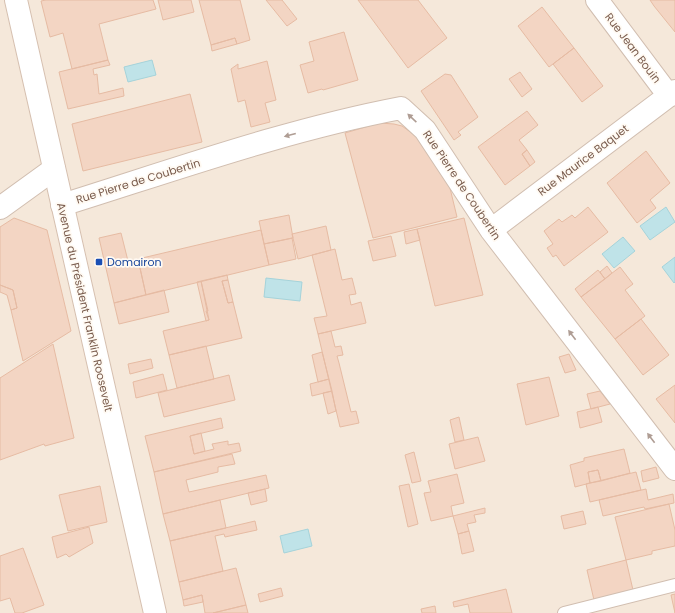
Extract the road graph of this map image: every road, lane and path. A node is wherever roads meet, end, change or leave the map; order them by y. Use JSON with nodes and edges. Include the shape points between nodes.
{"nodes":[{"id":1,"x":16,"y":0,"type":"edge"},
{"id":2,"x":597,"y":0,"type":"edge"},
{"id":3,"x":672,"y":93,"type":"edge"},
{"id":4,"x":54,"y":169,"type":"junction"},
{"id":5,"x":62,"y":205,"type":"junction"},
{"id":6,"x":0,"y":208,"type":"edge"},
{"id":7,"x":491,"y":230,"type":"junction"},
{"id":8,"x":675,"y":469,"type":"edge"},
{"id":9,"x":675,"y":585,"type":"edge"},
{"id":10,"x":154,"y":613,"type":"edge"},
{"id":11,"x":564,"y":613,"type":"edge"}],
"edges":[{"from":1,"to":4,"type":"street","name":"Avenue du Président Franklin Roosevelt"},
{"from":2,"to":3,"type":"street","name":"Rue Jean Bouin"},
{"from":3,"to":7,"type":"street","name":"Rue Maurice Baquet"},
{"from":4,"to":5,"type":"street","name":"Avenue du Président Franklin Roosevelt"},
{"from":4,"to":6,"type":"street"},
{"from":7,"to":5,"type":"street","name":"Rue Pierre de Coubertin","one_way":true,"via":[[425,130],[401,108],[244,148]]},
{"from":5,"to":10,"type":"street","name":"Avenue du Président Franklin Roosevelt"},
{"from":8,"to":7,"type":"street","name":"Rue Pierre de Coubertin","one_way":true},
{"from":9,"to":11,"type":"lane"}]}
